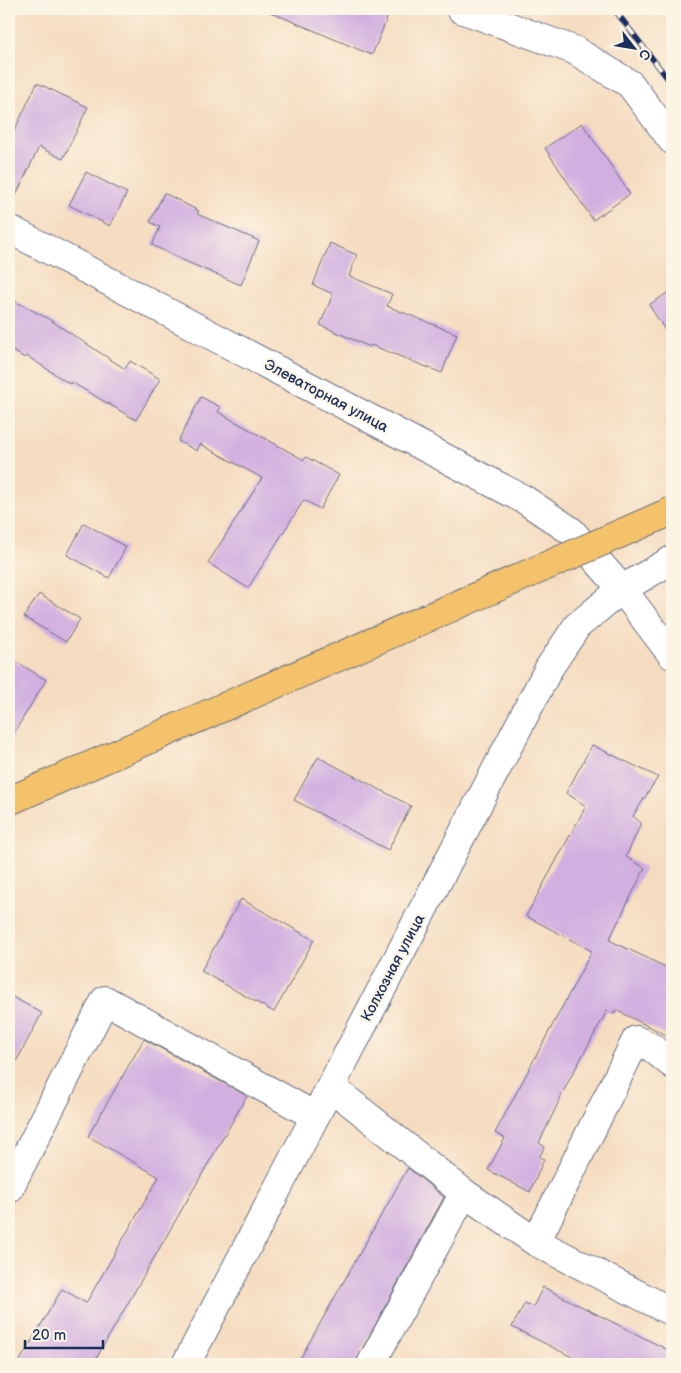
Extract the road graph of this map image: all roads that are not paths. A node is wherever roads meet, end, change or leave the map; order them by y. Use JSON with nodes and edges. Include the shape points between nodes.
{"nodes":[{"id":1,"x":461,"y":9,"type":"edge"},
{"id":2,"x":672,"y":140,"type":"edge"},
{"id":3,"x":9,"y":230,"type":"edge"},
{"id":4,"x":672,"y":511,"type":"edge"},
{"id":5,"x":672,"y":560,"type":"edge"},
{"id":6,"x":622,"y":589,"type":"junction"},
{"id":7,"x":672,"y":655,"type":"edge"},
{"id":8,"x":9,"y":802,"type":"edge"},
{"id":9,"x":672,"y":1064,"type":"edge"},
{"id":10,"x":331,"y":1086,"type":"junction"},
{"id":11,"x":315,"y":1116,"type":"junction"},
{"id":12,"x":9,"y":1189,"type":"edge"},
{"id":13,"x":464,"y":1194,"type":"junction"},
{"id":14,"x":536,"y":1242,"type":"junction"},
{"id":15,"x":672,"y":1312,"type":"edge"},
{"id":16,"x":186,"y":1364,"type":"edge"},
{"id":17,"x":372,"y":1364,"type":"edge"}],
"edges":[{"from":1,"to":2,"type":"street","via":[[574,50],[630,84]]},
{"from":3,"to":6,"type":"street","name":"Элеваторная улица","via":[[525,500],[571,531]]},
{"from":4,"to":8,"type":"main road","bridge":true},
{"from":5,"to":6,"type":"street","name":"Колхозная улица"},
{"from":6,"to":7,"type":"street","name":"Элеваторная улица"},
{"from":6,"to":10,"type":"street","name":"Колхозная улица","via":[[577,626],[550,668]]},
{"from":9,"to":14,"type":"street","via":[[636,1040]]},
{"from":10,"to":11,"type":"street","name":"Колхозная улица"},
{"from":10,"to":13,"type":"street"},
{"from":11,"to":12,"type":"street","via":[[105,1000]]},
{"from":11,"to":16,"type":"street","name":"Колхозная улица"},
{"from":13,"to":14,"type":"street"},
{"from":13,"to":17,"type":"street"},
{"from":14,"to":15,"type":"street"}]}
